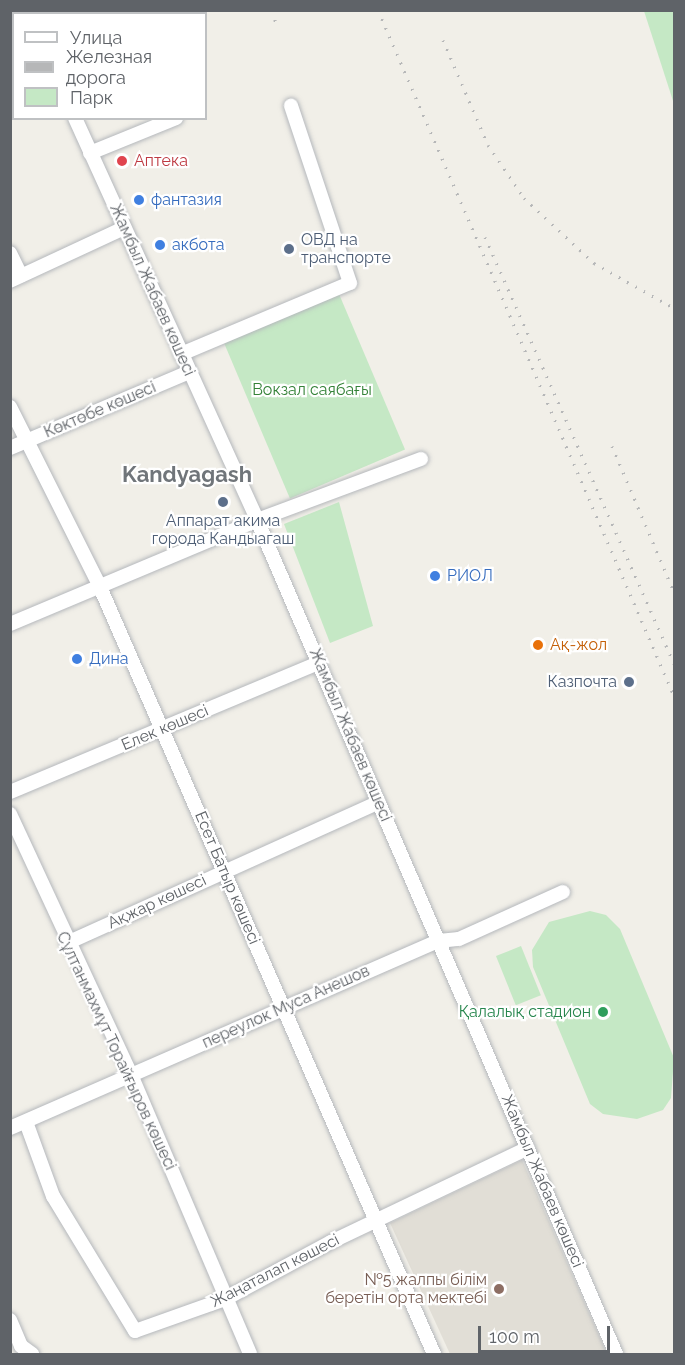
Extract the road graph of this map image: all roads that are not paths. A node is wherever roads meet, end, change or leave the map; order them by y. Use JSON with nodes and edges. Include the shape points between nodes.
{"nodes":[{"id":1,"x":291,"y":106,"type":"dead end"},
{"id":2,"x":76,"y":120,"type":"edge"},
{"id":3,"x":171,"y":120,"type":"edge"},
{"id":4,"x":90,"y":153,"type":"junction"},
{"id":5,"x":124,"y":228,"type":"junction"},
{"id":6,"x":10,"y":253,"type":"edge"},
{"id":7,"x":16,"y":279,"type":"edge"},
{"id":8,"x":181,"y":354,"type":"junction"},
{"id":9,"x":189,"y":372,"type":"junction"},
{"id":10,"x":10,"y":406,"type":"edge"},
{"id":11,"x":27,"y":441,"type":"junction"},
{"id":12,"x":10,"y":448,"type":"edge"},
{"id":13,"x":421,"y":459,"type":"dead end"},
{"id":14,"x":257,"y":520,"type":"junction"},
{"id":15,"x":100,"y":587,"type":"junction"},
{"id":16,"x":10,"y":624,"type":"edge"},
{"id":17,"x":318,"y":663,"type":"junction"},
{"id":18,"x":162,"y":729,"type":"junction"},
{"id":19,"x":10,"y":792,"type":"edge"},
{"id":20,"x":379,"y":802,"type":"junction"},
{"id":21,"x":10,"y":814,"type":"edge"},
{"id":22,"x":224,"y":871,"type":"junction"},
{"id":23,"x":563,"y":892,"type":"dead end"},
{"id":24,"x":439,"y":940,"type":"junction"},
{"id":25,"x":67,"y":943,"type":"junction"},
{"id":26,"x":283,"y":1008,"type":"junction"},
{"id":27,"x":132,"y":1077,"type":"junction"},
{"id":28,"x":26,"y":1122,"type":"junction"},
{"id":29,"x":10,"y":1128,"type":"edge"},
{"id":30,"x":528,"y":1148,"type":"junction"},
{"id":31,"x":376,"y":1221,"type":"junction"},
{"id":32,"x":225,"y":1299,"type":"junction"},
{"id":33,"x":10,"y":1320,"type":"edge"},
{"id":34,"x":32,"y":1354,"type":"edge"},
{"id":35,"x":250,"y":1354,"type":"edge"},
{"id":36,"x":434,"y":1354,"type":"edge"},
{"id":37,"x":616,"y":1354,"type":"edge"}],
"edges":[{"from":1,"to":8,"type":"street","via":[[350,283]]},
{"from":2,"to":4,"type":"street","name":"Жамбыл Жабаев көшесі"},
{"from":3,"to":4,"type":"street"},
{"from":4,"to":5,"type":"street","name":"Жамбыл Жабаев көшесі"},
{"from":5,"to":7,"type":"street"},
{"from":5,"to":8,"type":"street","name":"Жамбыл Жабаев көшесі"},
{"from":6,"to":7,"type":"street"},
{"from":8,"to":9,"type":"street","name":"Жамбыл Жабаев көшесі"},
{"from":9,"to":11,"type":"street","name":"Көктөбе көшесі"},
{"from":9,"to":14,"type":"street","name":"Жамбыл Жабаев көшесі"},
{"from":10,"to":11,"type":"street","name":"Есет Батыр көшесі"},
{"from":11,"to":12,"type":"street","name":"Көктөбе көшесі"},
{"from":11,"to":15,"type":"street","name":"Есет Батыр көшесі"},
{"from":13,"to":14,"type":"street"},
{"from":14,"to":15,"type":"street"},
{"from":14,"to":17,"type":"street","name":"Жамбыл Жабаев көшесі"},
{"from":15,"to":16,"type":"street"},
{"from":15,"to":18,"type":"street","name":"Есет Батыр көшесі"},
{"from":17,"to":18,"type":"street","name":"Елек көшесі"},
{"from":17,"to":20,"type":"street","name":"Жамбыл Жабаев көшесі"},
{"from":18,"to":19,"type":"street","name":"Елек көшесі"},
{"from":18,"to":22,"type":"street","name":"Есет Батыр көшесі"},
{"from":20,"to":22,"type":"street","name":"Ақжар көшесі"},
{"from":20,"to":24,"type":"street","name":"Жамбыл Жабаев көшесі"},
{"from":21,"to":25,"type":"street","name":"Сұлтанмахмұт Торайғыров көшесі"},
{"from":22,"to":25,"type":"street","name":"Ақжар көшесі"},
{"from":22,"to":26,"type":"street","name":"Есет Батыр көшесі"},
{"from":23,"to":24,"type":"street","name":"переулок Муса Анешов","via":[[459,939]]},
{"from":24,"to":26,"type":"street","name":"переулок Муса Анешов"},
{"from":24,"to":30,"type":"street","name":"Жамбыл Жабаев көшесі"},
{"from":25,"to":27,"type":"street","name":"Сұлтанмахмұт Торайғыров көшесі"},
{"from":26,"to":27,"type":"street","name":"переулок Муса Анешов"},
{"from":26,"to":31,"type":"street","name":"Есет Батыр көшесі"},
{"from":27,"to":28,"type":"street","name":"переулок Муса Анешов"},
{"from":27,"to":32,"type":"street","name":"Сұлтанмахмұт Торайғыров көшесі"},
{"from":28,"to":29,"type":"street","name":"переулок Муса Анешов"},
{"from":28,"to":32,"type":"street","name":"Жаңаталап көшесі","via":[[53,1196],[135,1331]]},
{"from":30,"to":31,"type":"street","name":"Жаңаталап көшесі"},
{"from":30,"to":37,"type":"street","name":"Жамбыл Жабаев көшесі"},
{"from":31,"to":32,"type":"street","name":"Жаңаталап көшесі"},
{"from":31,"to":36,"type":"street","name":"Есет Батыр көшесі"},
{"from":32,"to":35,"type":"street","name":"Сұлтанмахмұт Торайғыров көшесі"},
{"from":33,"to":34,"type":"street","via":[[21,1346]]}]}
